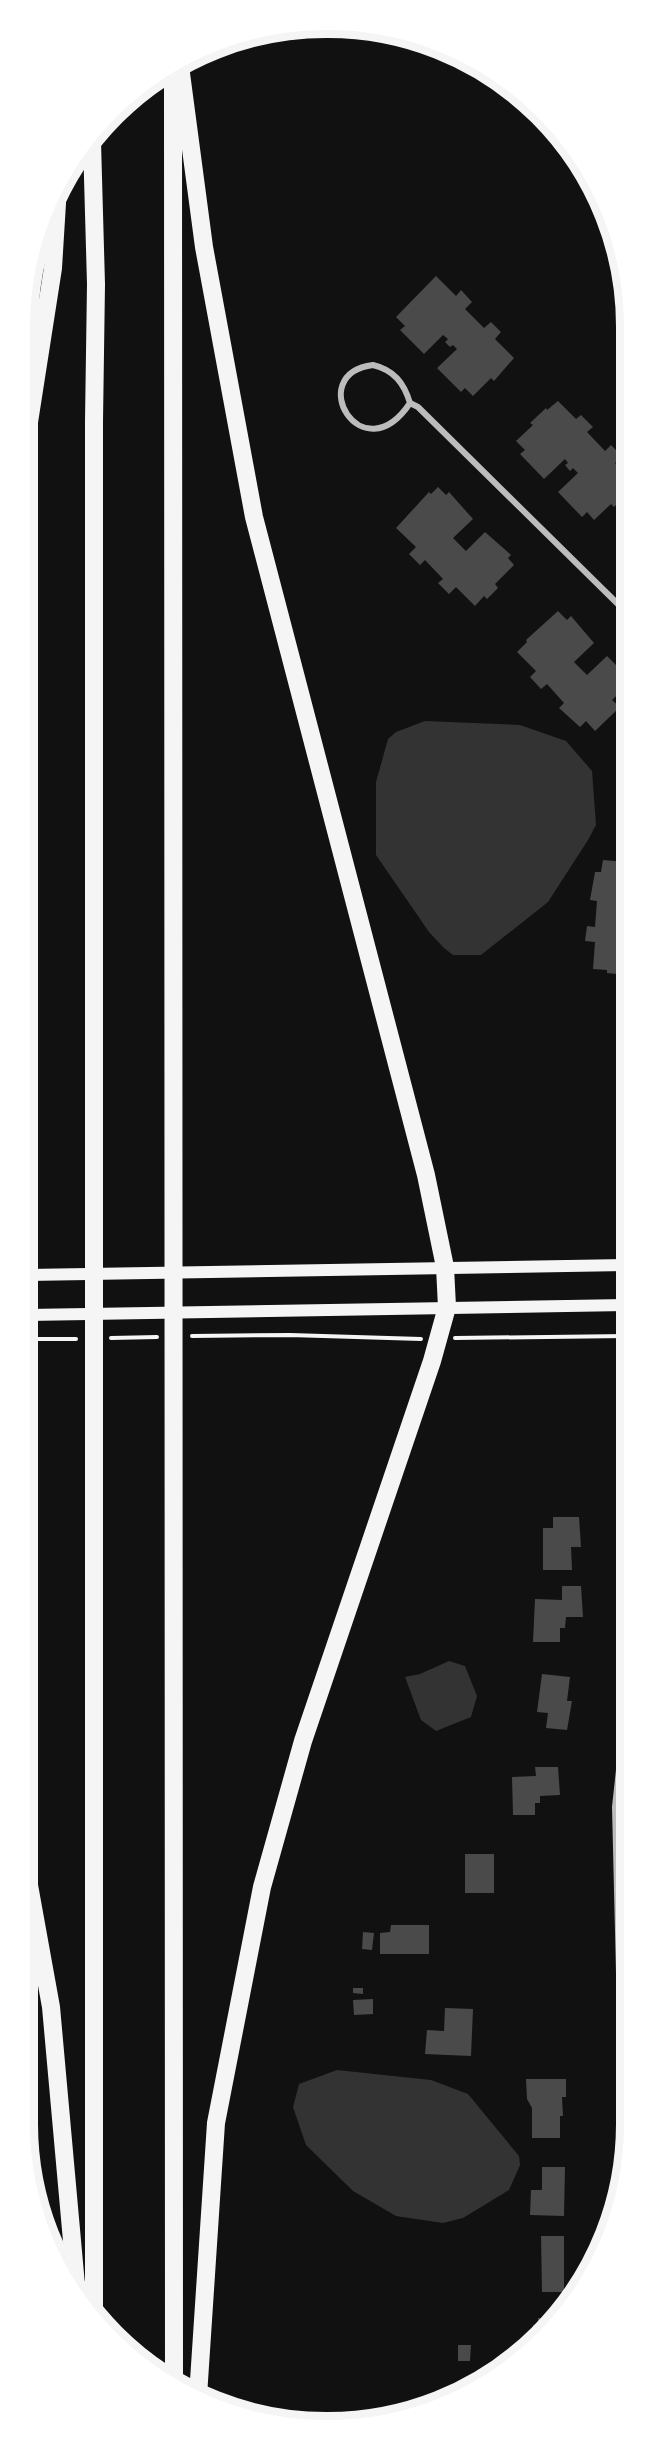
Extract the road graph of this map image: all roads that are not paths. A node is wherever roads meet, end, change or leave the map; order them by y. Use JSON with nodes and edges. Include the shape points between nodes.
{"nodes":[{"id":1,"x":181,"y":74,"type":"edge"},
{"id":2,"x":173,"y":79,"type":"edge"},
{"id":3,"x":92,"y":153,"type":"edge"},
{"id":4,"x":56,"y":217,"type":"edge"},
{"id":5,"x":34,"y":390,"type":"edge"},
{"id":6,"x":410,"y":403,"type":"junction"},
{"id":7,"x":620,"y":606,"type":"edge"},
{"id":8,"x":620,"y":1265,"type":"edge"},
{"id":9,"x":445,"y":1267,"type":"junction"},
{"id":10,"x":34,"y":1275,"type":"edge"},
{"id":11,"x":620,"y":1305,"type":"edge"},
{"id":12,"x":447,"y":1308,"type":"junction"},
{"id":13,"x":34,"y":1315,"type":"edge"},
{"id":14,"x":620,"y":1760,"type":"edge"},
{"id":15,"x":34,"y":1913,"type":"edge"},
{"id":16,"x":620,"y":2014,"type":"edge"},
{"id":17,"x":75,"y":2270,"type":"edge"},
{"id":18,"x":94,"y":2300,"type":"edge"},
{"id":19,"x":174,"y":2372,"type":"edge"},
{"id":20,"x":199,"y":2385,"type":"edge"}],
"edges":[{"from":1,"to":9,"type":"highway","via":[[204,247],[254,518],[426,1175]]},
{"from":2,"to":19,"type":"highway"},
{"from":3,"to":18,"type":"highway","via":[[96,284]]},
{"from":4,"to":5,"type":"highway","via":[[53,268]]},
{"from":6,"to":6,"type":"street","via":[[393,373],[374,365],[353,371],[342,389],[342,409],[348,418],[365,428],[386,426]]},
{"from":6,"to":7,"type":"street"},
{"from":8,"to":9,"type":"main road"},
{"from":9,"to":10,"type":"main road"},
{"from":9,"to":12,"type":"highway"},
{"from":11,"to":12,"type":"main road"},
{"from":12,"to":13,"type":"main road"},
{"from":12,"to":20,"type":"highway","via":[[303,1741],[261,1887],[216,2123]]},
{"from":14,"to":16,"type":"street","via":[[615,1807]]},
{"from":15,"to":17,"type":"highway","via":[[51,2007]]}]}
